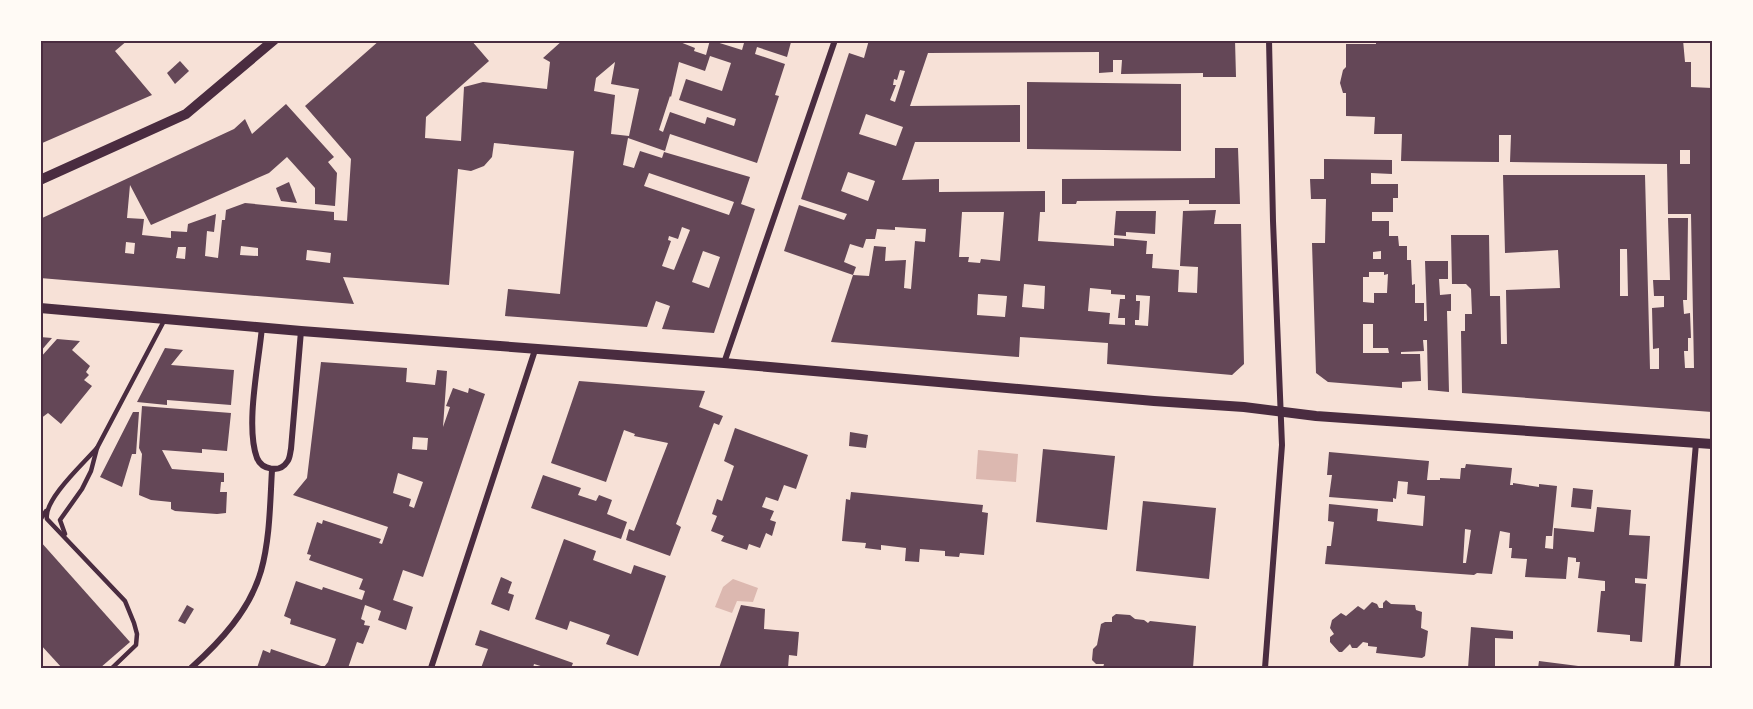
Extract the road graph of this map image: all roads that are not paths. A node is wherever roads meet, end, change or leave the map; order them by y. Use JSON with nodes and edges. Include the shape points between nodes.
{"nodes":[{"id":1,"x":274,"y":40,"type":"edge"},
{"id":2,"x":835,"y":40,"type":"edge"},
{"id":3,"x":1269,"y":40,"type":"edge"},
{"id":4,"x":40,"y":180,"type":"edge"},
{"id":5,"x":40,"y":308,"type":"edge"},
{"id":6,"x":165,"y":319,"type":"junction"},
{"id":7,"x":262,"y":327,"type":"junction"},
{"id":8,"x":301,"y":331,"type":"junction"},
{"id":9,"x":536,"y":347,"type":"junction"},
{"id":10,"x":724,"y":363,"type":"junction"},
{"id":11,"x":1281,"y":411,"type":"junction"},
{"id":12,"x":1696,"y":443,"type":"junction"},
{"id":13,"x":1713,"y":444,"type":"edge"},
{"id":14,"x":98,"y":448,"type":"junction"},
{"id":15,"x":272,"y":470,"type":"junction"},
{"id":16,"x":47,"y":508,"type":"junction"},
{"id":17,"x":40,"y":520,"type":"edge"},
{"id":18,"x":68,"y":539,"type":"junction"},
{"id":19,"x":112,"y":669,"type":"edge"},
{"id":20,"x":191,"y":669,"type":"edge"},
{"id":21,"x":431,"y":669,"type":"edge"},
{"id":22,"x":1265,"y":669,"type":"edge"},
{"id":23,"x":1677,"y":669,"type":"edge"}],
"edges":[{"from":1,"to":4,"type":"street","via":[[186,114]]},
{"from":2,"to":10,"type":"street"},
{"from":3,"to":11,"type":"street"},
{"from":5,"to":6,"type":"street"},
{"from":6,"to":7,"type":"street"},
{"from":6,"to":14,"type":"lane"},
{"from":7,"to":8,"type":"street"},
{"from":7,"to":15,"type":"street","via":[[253,440],[257,460]]},
{"from":8,"to":9,"type":"street"},
{"from":8,"to":15,"type":"street","via":[[291,449],[288,462]]},
{"from":9,"to":10,"type":"street"},
{"from":9,"to":21,"type":"street"},
{"from":10,"to":11,"type":"street"},
{"from":11,"to":12,"type":"street"},
{"from":11,"to":22,"type":"street","via":[[1279,499]]},
{"from":12,"to":13,"type":"street"},
{"from":12,"to":23,"type":"street"},
{"from":14,"to":16,"type":"lane"},
{"from":14,"to":18,"type":"lane","via":[[82,489],[60,520]]},
{"from":15,"to":20,"type":"street","via":[[261,572],[228,631]]},
{"from":16,"to":17,"type":"lane"},
{"from":16,"to":18,"type":"lane","via":[[48,519]]},
{"from":18,"to":19,"type":"lane","via":[[130,612],[138,640]]}]}
